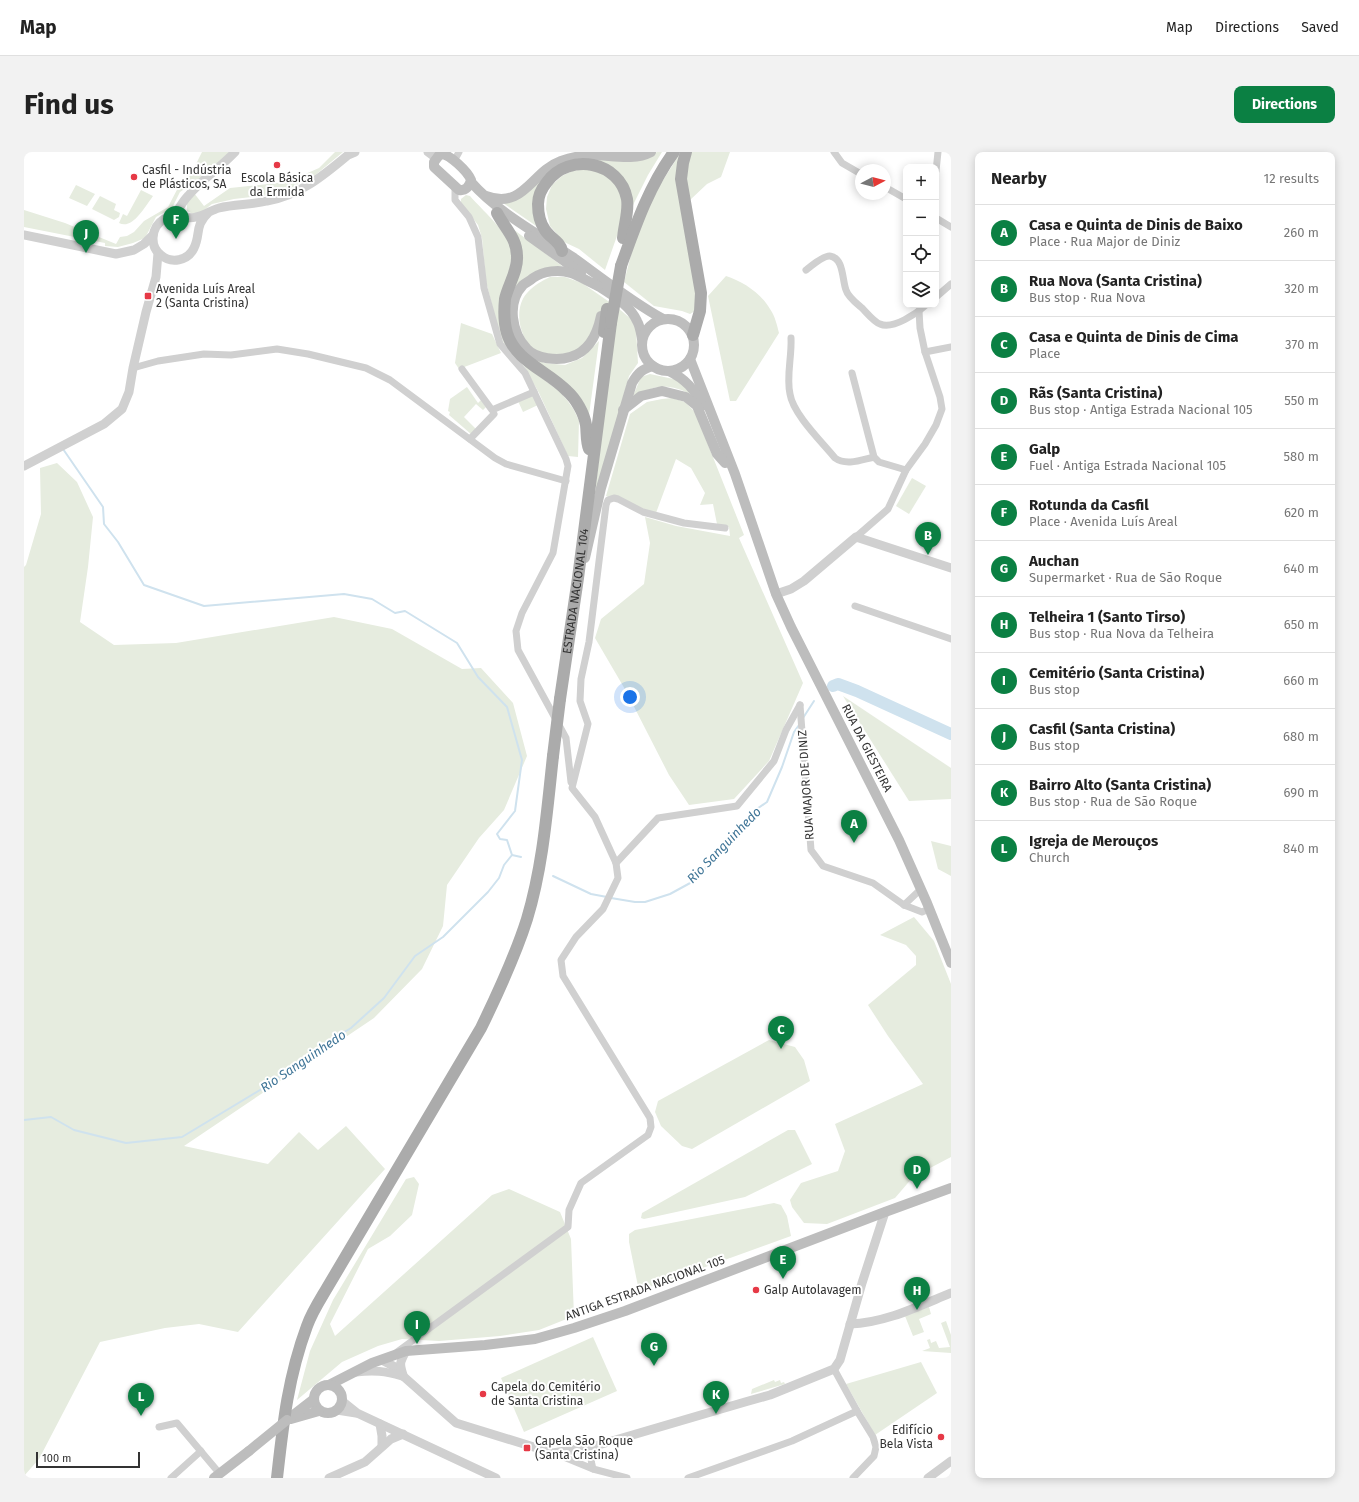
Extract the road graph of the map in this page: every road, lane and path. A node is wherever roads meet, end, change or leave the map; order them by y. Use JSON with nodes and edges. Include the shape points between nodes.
{"nodes":[{"id":1,"x":234,"y":152,"type":"edge"},
{"id":2,"x":355,"y":152,"type":"edge"},
{"id":3,"x":651,"y":152,"type":"edge"},
{"id":4,"x":668,"y":152,"type":"edge"},
{"id":5,"x":674,"y":152,"type":"edge"},
{"id":6,"x":686,"y":152,"type":"edge"},
{"id":7,"x":834,"y":152,"type":"edge"},
{"id":8,"x":938,"y":152,"type":"edge"},
{"id":9,"x":444,"y":155,"type":"edge"},
{"id":10,"x":937,"y":164,"type":"edge"},
{"id":11,"x":855,"y":171,"type":"edge"},
{"id":12,"x":469,"y":185,"type":"junction"},
{"id":13,"x":455,"y":186,"type":"junction"},
{"id":14,"x":891,"y":190,"type":"edge"},
{"id":15,"x":481,"y":194,"type":"junction"},
{"id":16,"x":903,"y":197,"type":"edge"},
{"id":17,"x":209,"y":212,"type":"junction"},
{"id":18,"x":497,"y":213,"type":"junction"},
{"id":19,"x":173,"y":216,"type":"junction"},
{"id":20,"x":183,"y":218,"type":"junction"},
{"id":21,"x":939,"y":220,"type":"edge"},
{"id":22,"x":951,"y":227,"type":"edge"},
{"id":23,"x":24,"y":235,"type":"edge"},
{"id":24,"x":153,"y":235,"type":"junction"},
{"id":25,"x":623,"y":238,"type":"junction"},
{"id":26,"x":196,"y":240,"type":"junction"},
{"id":27,"x":134,"y":250,"type":"junction"},
{"id":28,"x":562,"y":251,"type":"junction"},
{"id":29,"x":157,"y":252,"type":"junction"},
{"id":30,"x":179,"y":260,"type":"junction"},
{"id":31,"x":618,"y":265,"type":"junction"},
{"id":32,"x":806,"y":270,"type":"dead end"},
{"id":33,"x":156,"y":277,"type":"junction"},
{"id":34,"x":951,"y":284,"type":"edge"},
{"id":35,"x":598,"y":286,"type":"junction"},
{"id":36,"x":939,"y":294,"type":"edge"},
{"id":37,"x":922,"y":308,"type":"edge"},
{"id":38,"x":607,"y":309,"type":"junction"},
{"id":39,"x":919,"y":311,"type":"junction"},
{"id":40,"x":663,"y":319,"type":"junction"},
{"id":41,"x":693,"y":335,"type":"junction"},
{"id":42,"x":791,"y":338,"type":"dead end"},
{"id":43,"x":642,"y":339,"type":"junction"},
{"id":44,"x":951,"y":347,"type":"edge"},
{"id":45,"x":925,"y":352,"type":"junction"},
{"id":46,"x":690,"y":359,"type":"junction"},
{"id":47,"x":653,"y":366,"type":"junction"},
{"id":48,"x":133,"y":368,"type":"junction"},
{"id":49,"x":462,"y":369,"type":"dead end"},
{"id":50,"x":669,"y":371,"type":"junction"},
{"id":51,"x":852,"y":373,"type":"dead end"},
{"id":52,"x":534,"y":392,"type":"junction"},
{"id":53,"x":623,"y":410,"type":"junction"},
{"id":54,"x":494,"y":415,"type":"junction"},
{"id":55,"x":470,"y":439,"type":"junction"},
{"id":56,"x":589,"y":449,"type":"junction"},
{"id":57,"x":874,"y":457,"type":"junction"},
{"id":58,"x":725,"y":463,"type":"junction"},
{"id":59,"x":24,"y":466,"type":"edge"},
{"id":60,"x":906,"y":470,"type":"junction"},
{"id":61,"x":566,"y":481,"type":"junction"},
{"id":62,"x":726,"y":528,"type":"dead end"},
{"id":63,"x":856,"y":537,"type":"junction"},
{"id":64,"x":759,"y":544,"type":"junction"},
{"id":65,"x":951,"y":568,"type":"edge"},
{"id":66,"x":578,"y":578,"type":"junction"},
{"id":67,"x":776,"y":594,"type":"junction"},
{"id":68,"x":854,"y":606,"type":"dead end"},
{"id":69,"x":951,"y":639,"type":"edge"},
{"id":70,"x":567,"y":651,"type":"junction"},
{"id":71,"x":572,"y":788,"type":"junction"},
{"id":72,"x":616,"y":863,"type":"junction"},
{"id":73,"x":921,"y":889,"type":"junction"},
{"id":74,"x":904,"y":905,"type":"junction"},
{"id":75,"x":929,"y":909,"type":"junction"},
{"id":76,"x":951,"y":963,"type":"edge"},
{"id":77,"x":949,"y":1189,"type":"edge"},
{"id":78,"x":885,"y":1212,"type":"junction"},
{"id":79,"x":951,"y":1293,"type":"edge"},
{"id":80,"x":850,"y":1324,"type":"junction"},
{"id":81,"x":406,"y":1351,"type":"junction"},
{"id":82,"x":386,"y":1358,"type":"junction"},
{"id":83,"x":834,"y":1369,"type":"junction"},
{"id":84,"x":389,"y":1372,"type":"junction"},
{"id":85,"x":351,"y":1374,"type":"junction"},
{"id":86,"x":403,"y":1376,"type":"junction"},
{"id":87,"x":329,"y":1385,"type":"junction"},
{"id":88,"x":314,"y":1398,"type":"junction"},
{"id":89,"x":339,"y":1401,"type":"junction"},
{"id":90,"x":304,"y":1411,"type":"junction"},
{"id":91,"x":320,"y":1411,"type":"junction"},
{"id":92,"x":857,"y":1411,"type":"junction"},
{"id":93,"x":380,"y":1424,"type":"junction"},
{"id":94,"x":159,"y":1427,"type":"dead end"},
{"id":95,"x":403,"y":1434,"type":"junction"},
{"id":96,"x":382,"y":1446,"type":"junction"},
{"id":97,"x":595,"y":1446,"type":"junction"},
{"id":98,"x":201,"y":1451,"type":"junction"},
{"id":99,"x":553,"y":1453,"type":"junction"},
{"id":100,"x":951,"y":1461,"type":"edge"},
{"id":101,"x":593,"y":1469,"type":"junction"},
{"id":102,"x":219,"y":1477,"type":"edge"},
{"id":103,"x":171,"y":1478,"type":"edge"},
{"id":104,"x":277,"y":1478,"type":"edge"},
{"id":105,"x":329,"y":1478,"type":"edge"},
{"id":106,"x":496,"y":1478,"type":"edge"},
{"id":107,"x":627,"y":1478,"type":"edge"},
{"id":108,"x":688,"y":1478,"type":"edge"},
{"id":109,"x":854,"y":1478,"type":"edge"},
{"id":110,"x":928,"y":1478,"type":"edge"}],
"edges":[{"from":1,"to":19,"type":"street","via":[[188,196]]},
{"from":2,"to":17,"type":"street","via":[[322,177],[289,196]]},
{"from":3,"to":15,"type":"main road","via":[[625,157],[571,157],[544,171],[514,198],[503,200]]},
{"from":4,"to":25,"type":"main road","name":"ESTRADA NACIONAL 104"},
{"from":5,"to":31,"type":"main road","name":"ESTRADA NACIONAL 104","via":[[665,164],[637,220]]},
{"from":6,"to":41,"type":"main road","via":[[681,179],[702,302]]},
{"from":7,"to":11,"type":"street","via":[[842,163]]},
{"from":8,"to":10,"type":"street"},
{"from":9,"to":12,"type":"main road","via":[[469,174]]},
{"from":9,"to":13,"type":"main road","via":[[434,162],[434,167]]},
{"from":12,"to":13,"type":"main road","via":[[463,190]]},
{"from":12,"to":15,"type":"main road"},
{"from":12,"to":18,"type":"main road"},
{"from":13,"to":52,"type":"street","via":[[455,200],[469,217],[478,237],[484,288],[500,344],[525,373]]},
{"from":14,"to":16,"type":"street"},
{"from":15,"to":28,"type":"main road"},
{"from":17,"to":20,"type":"street","via":[[194,218]]},
{"from":17,"to":26,"type":"street","via":[[199,225]]},
{"from":18,"to":35,"type":"main road"},
{"from":18,"to":56,"type":"main road","via":[[515,242],[517,256],[505,299],[507,334],[522,356],[568,391],[582,411]]},
{"from":19,"to":20,"type":"street"},
{"from":19,"to":24,"type":"street","via":[[160,222]]},
{"from":20,"to":26,"type":"street","via":[[193,227]]},
{"from":21,"to":22,"type":"street"},
{"from":23,"to":27,"type":"street","via":[[110,253]]},
{"from":24,"to":27,"type":"street"},
{"from":24,"to":29,"type":"street"},
{"from":25,"to":28,"type":"main road","via":[[627,199],[623,185],[612,173],[601,167],[588,163],[572,164],[550,177],[542,188],[538,203],[540,219],[545,230],[561,246]]},
{"from":25,"to":31,"type":"main road","name":"ESTRADA NACIONAL 104"},
{"from":26,"to":30,"type":"street","via":[[191,253]]},
{"from":27,"to":29,"type":"street"},
{"from":28,"to":40,"type":"main road"},
{"from":29,"to":30,"type":"street","via":[[168,259]]},
{"from":29,"to":33,"type":"street"},
{"from":30,"to":33,"type":"street","via":[[162,268]]},
{"from":31,"to":38,"type":"main road","name":"ESTRADA NACIONAL 104"},
{"from":31,"to":66,"type":"main road","name":"ESTRADA NACIONAL 104","bridge":true},
{"from":32,"to":39,"type":"street","via":[[825,257],[836,258],[850,298],[880,324],[888,326],[901,322]]},
{"from":33,"to":48,"type":"street"},
{"from":34,"to":36,"type":"street"},
{"from":35,"to":38,"type":"main road","via":[[571,273],[549,272],[537,275],[523,285],[513,306],[512,320],[517,336],[528,351],[544,358],[561,360],[578,355],[592,342],[599,327],[602,311]]},
{"from":35,"to":43,"type":"main road","via":[[630,310],[637,320]]},
{"from":37,"to":39,"type":"street"},
{"from":38,"to":56,"type":"main road","name":"ESTRADA NACIONAL 104"},
{"from":39,"to":45,"type":"street"},
{"from":40,"to":41,"type":"main road","via":[[670,318],[684,323]]},
{"from":40,"to":43,"type":"main road","via":[[650,326]]},
{"from":41,"to":46,"type":"main road","via":[[694,351]]},
{"from":42,"to":57,"type":"street","via":[[788,380],[790,396],[799,414],[840,462]]},
{"from":43,"to":47,"type":"main road","via":[[644,354]]},
{"from":44,"to":45,"type":"street"},
{"from":45,"to":60,"type":"street","via":[[942,409],[925,444]]},
{"from":46,"to":50,"type":"main road","via":[[678,369]]},
{"from":46,"to":64,"type":"main road"},
{"from":47,"to":50,"type":"main road"},
{"from":47,"to":53,"type":"main road","via":[[637,374]]},
{"from":48,"to":55,"type":"street","via":[[158,361],[204,354],[231,355],[277,349],[308,354],[366,368],[390,380]]},
{"from":48,"to":59,"type":"street","via":[[129,392],[122,409],[104,424]]},
{"from":49,"to":54,"type":"street"},
{"from":50,"to":58,"type":"main road","via":[[678,375],[694,390]]},
{"from":51,"to":57,"type":"street"},
{"from":52,"to":54,"type":"street"},
{"from":52,"to":61,"type":"street","via":[[566,459]]},
{"from":53,"to":58,"type":"main road","via":[[641,396],[652,393],[662,391],[686,397],[697,406],[717,454]]},
{"from":53,"to":66,"type":"main road","via":[[600,488],[582,575]]},
{"from":54,"to":55,"type":"street"},
{"from":55,"to":61,"type":"street","via":[[506,464]]},
{"from":56,"to":70,"type":"main road","name":"ESTRADA NACIONAL 104"},
{"from":57,"to":60,"type":"street","via":[[879,462]]},
{"from":58,"to":64,"type":"main road"},
{"from":60,"to":63,"type":"street","via":[[888,509]]},
{"from":61,"to":71,"type":"street","via":[[553,553],[522,613],[516,631],[518,650],[566,738]]},
{"from":62,"to":71,"type":"street","via":[[684,523],[643,512],[618,499],[608,500],[589,642],[581,679],[580,701],[588,724]]},
{"from":63,"to":65,"type":"street"},
{"from":63,"to":67,"type":"street","via":[[804,582]]},
{"from":64,"to":67,"type":"main road","name":"RUA DA GIESTEIRA"},
{"from":66,"to":70,"type":"main road","name":"ESTRADA NACIONAL 104"},
{"from":67,"to":73,"type":"main road","name":"RUA DA GIESTEIRA"},
{"from":68,"to":69,"type":"street"},
{"from":70,"to":104,"type":"main road","bridge":true,"via":[[544,836],[535,887],[517,949],[481,1028],[308,1324],[295,1362],[286,1401]]},
{"from":71,"to":72,"type":"street","via":[[595,817]]},
{"from":72,"to":74,"type":"street","name":"RUA MAJOR DE DINIZ","via":[[658,818],[737,806],[774,761],[786,730],[800,705],[811,850],[823,866],[873,884]]},
{"from":72,"to":82,"type":"street","via":[[618,878],[603,909],[576,936],[561,960],[563,976],[650,1118],[651,1127],[648,1135],[581,1183],[569,1210],[568,1227]]},
{"from":73,"to":74,"type":"street"},
{"from":73,"to":75,"type":"main road","name":"RUA DA GIESTEIRA"},
{"from":74,"to":75,"type":"street","name":"RUA MAJOR DE DINIZ","via":[[922,912]]},
{"from":75,"to":76,"type":"main road","name":"RUA DA GIESTEIRA"},
{"from":77,"to":78,"type":"main road","name":"ANTIGA ESTRADA NACIONAL 105"},
{"from":78,"to":80,"type":"street"},
{"from":78,"to":81,"type":"main road","name":"ANTIGA ESTRADA NACIONAL 105","via":[[574,1328],[535,1339]]},
{"from":79,"to":80,"type":"street","via":[[880,1320]]},
{"from":80,"to":83,"type":"street","via":[[840,1360]]},
{"from":81,"to":82,"type":"main road","name":"ANTIGA ESTRADA NACIONAL 105"},
{"from":81,"to":86,"type":"street","via":[[400,1360]]},
{"from":82,"to":84,"type":"street"},
{"from":82,"to":85,"type":"main road","name":"ANTIGA ESTRADA NACIONAL 105"},
{"from":82,"to":86,"type":"street"},
{"from":83,"to":92,"type":"street"},
{"from":83,"to":97,"type":"street","via":[[770,1395]]},
{"from":84,"to":85,"type":"street","via":[[375,1370]]},
{"from":84,"to":86,"type":"street"},
{"from":85,"to":87,"type":"main road","name":"ANTIGA ESTRADA NACIONAL 105"},
{"from":85,"to":89,"type":"main road"},
{"from":86,"to":99,"type":"street","via":[[456,1423]]},
{"from":87,"to":88,"type":"main road","via":[[317,1390]]},
{"from":87,"to":89,"type":"main road","via":[[337,1389]]},
{"from":88,"to":90,"type":"main road"},
{"from":88,"to":91,"type":"main road","via":[[314,1403]]},
{"from":89,"to":91,"type":"main road","via":[[329,1414]]},
{"from":89,"to":93,"type":"street"},
{"from":90,"to":91,"type":"main road"},
{"from":90,"to":102,"type":"main road","bridge":true,"via":[[287,1420]]},
{"from":92,"to":108,"type":"street","via":[[792,1441]]},
{"from":92,"to":109,"type":"street","via":[[873,1437],[876,1448],[874,1456]]},
{"from":93,"to":95,"type":"street"},
{"from":93,"to":96,"type":"street"},
{"from":94,"to":98,"type":"street","via":[[177,1423]]},
{"from":95,"to":96,"type":"street","via":[[395,1436]]},
{"from":95,"to":106,"type":"street"},
{"from":96,"to":105,"type":"street","via":[[365,1462]]},
{"from":97,"to":99,"type":"street"},
{"from":97,"to":101,"type":"street","via":[[590,1460]]},
{"from":98,"to":102,"type":"street"},
{"from":98,"to":103,"type":"street"},
{"from":99,"to":101,"type":"street"},
{"from":100,"to":110,"type":"street"},
{"from":101,"to":107,"type":"street"}]}
